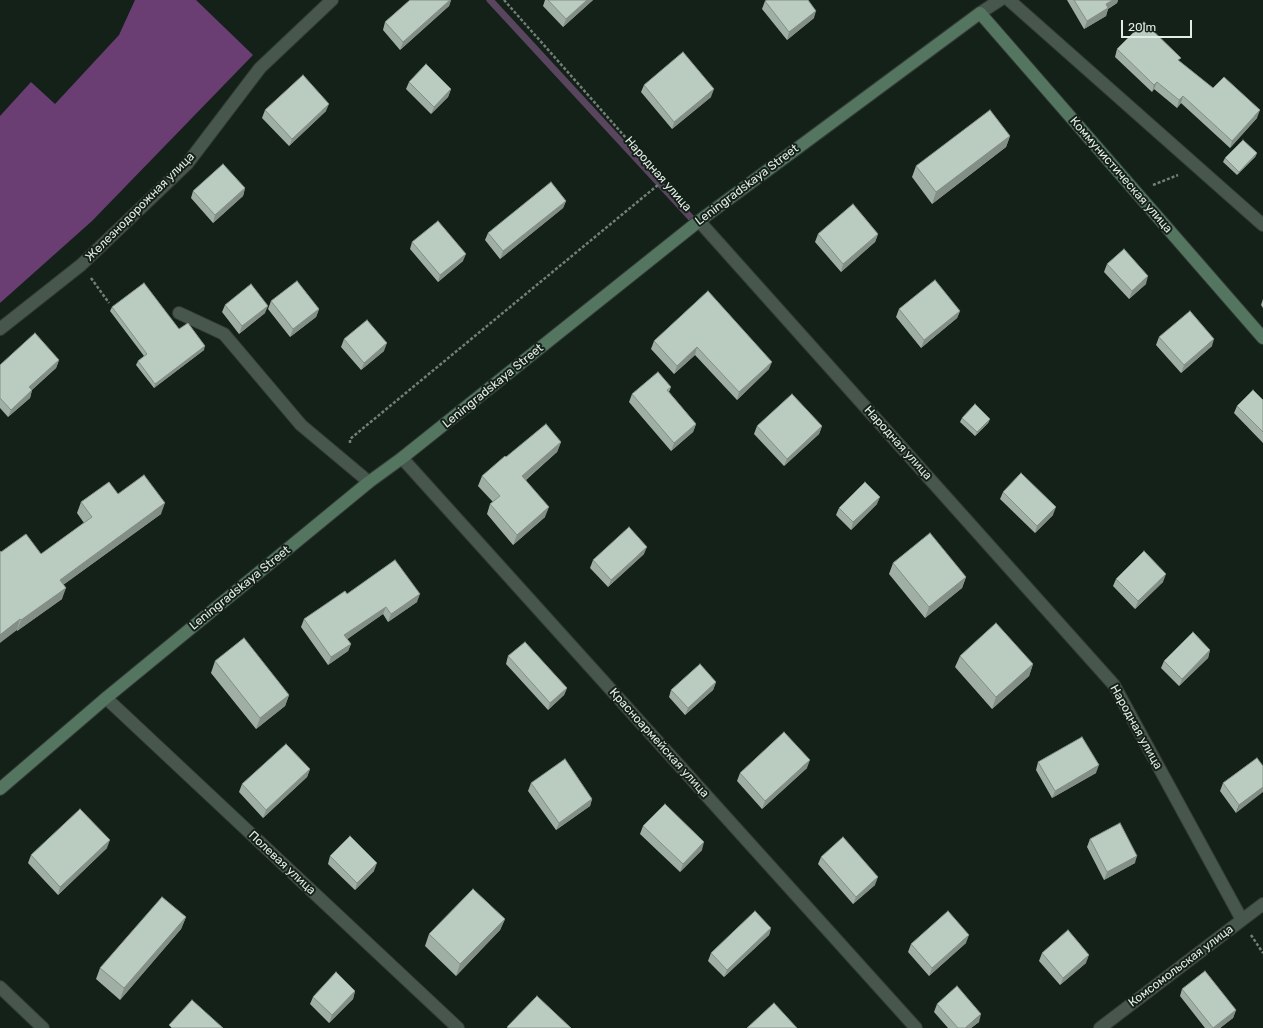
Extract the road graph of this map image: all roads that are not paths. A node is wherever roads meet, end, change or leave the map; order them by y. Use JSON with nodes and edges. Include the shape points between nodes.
{"nodes":[{"id":1,"x":332,"y":0,"type":"edge"},
{"id":2,"x":1000,"y":0,"type":"edge"},
{"id":3,"x":1009,"y":0,"type":"edge"},
{"id":4,"x":980,"y":13,"type":"junction"},
{"id":5,"x":699,"y":221,"type":"junction"},
{"id":6,"x":1263,"y":225,"type":"edge"},
{"id":7,"x":179,"y":313,"type":"dead end"},
{"id":8,"x":0,"y":329,"type":"edge"},
{"id":9,"x":1263,"y":338,"type":"edge"},
{"id":10,"x":402,"y":458,"type":"junction"},
{"id":11,"x":369,"y":482,"type":"junction"},
{"id":12,"x":106,"y":698,"type":"junction"},
{"id":13,"x":0,"y":789,"type":"edge"},
{"id":14,"x":1263,"y":904,"type":"edge"},
{"id":15,"x":1242,"y":920,"type":"junction"},
{"id":16,"x":0,"y":987,"type":"edge"},
{"id":17,"x":43,"y":1028,"type":"edge"},
{"id":18,"x":458,"y":1028,"type":"edge"},
{"id":19,"x":916,"y":1028,"type":"edge"},
{"id":20,"x":1100,"y":1028,"type":"edge"}],
"edges":[{"from":1,"to":8,"type":"street","name":"Железнодорожная улица","via":[[260,68],[187,164],[81,266]]},
{"from":2,"to":4,"type":"street","name":"Leningradskaya Street"},
{"from":3,"to":6,"type":"street"},
{"from":4,"to":5,"type":"street","name":"Leningradskaya Street"},
{"from":4,"to":9,"type":"street","name":"Коммунистическая улица"},
{"from":5,"to":10,"type":"street","name":"Leningradskaya Street"},
{"from":5,"to":15,"type":"street","name":"Народная улица","via":[[1114,685]]},
{"from":7,"to":11,"type":"street","via":[[224,334],[301,425]]},
{"from":10,"to":11,"type":"street","name":"Leningradskaya Street"},
{"from":10,"to":19,"type":"street","name":"Красноармейская улица"},
{"from":11,"to":12,"type":"street","name":"Leningradskaya Street"},
{"from":12,"to":13,"type":"street","name":"Leningradskaya Street"},
{"from":12,"to":18,"type":"street","name":"Полевая улица"},
{"from":14,"to":15,"type":"street","name":"Комсомольская улица"},
{"from":15,"to":20,"type":"street","name":"Комсомольская улица"},
{"from":16,"to":17,"type":"street"}]}
